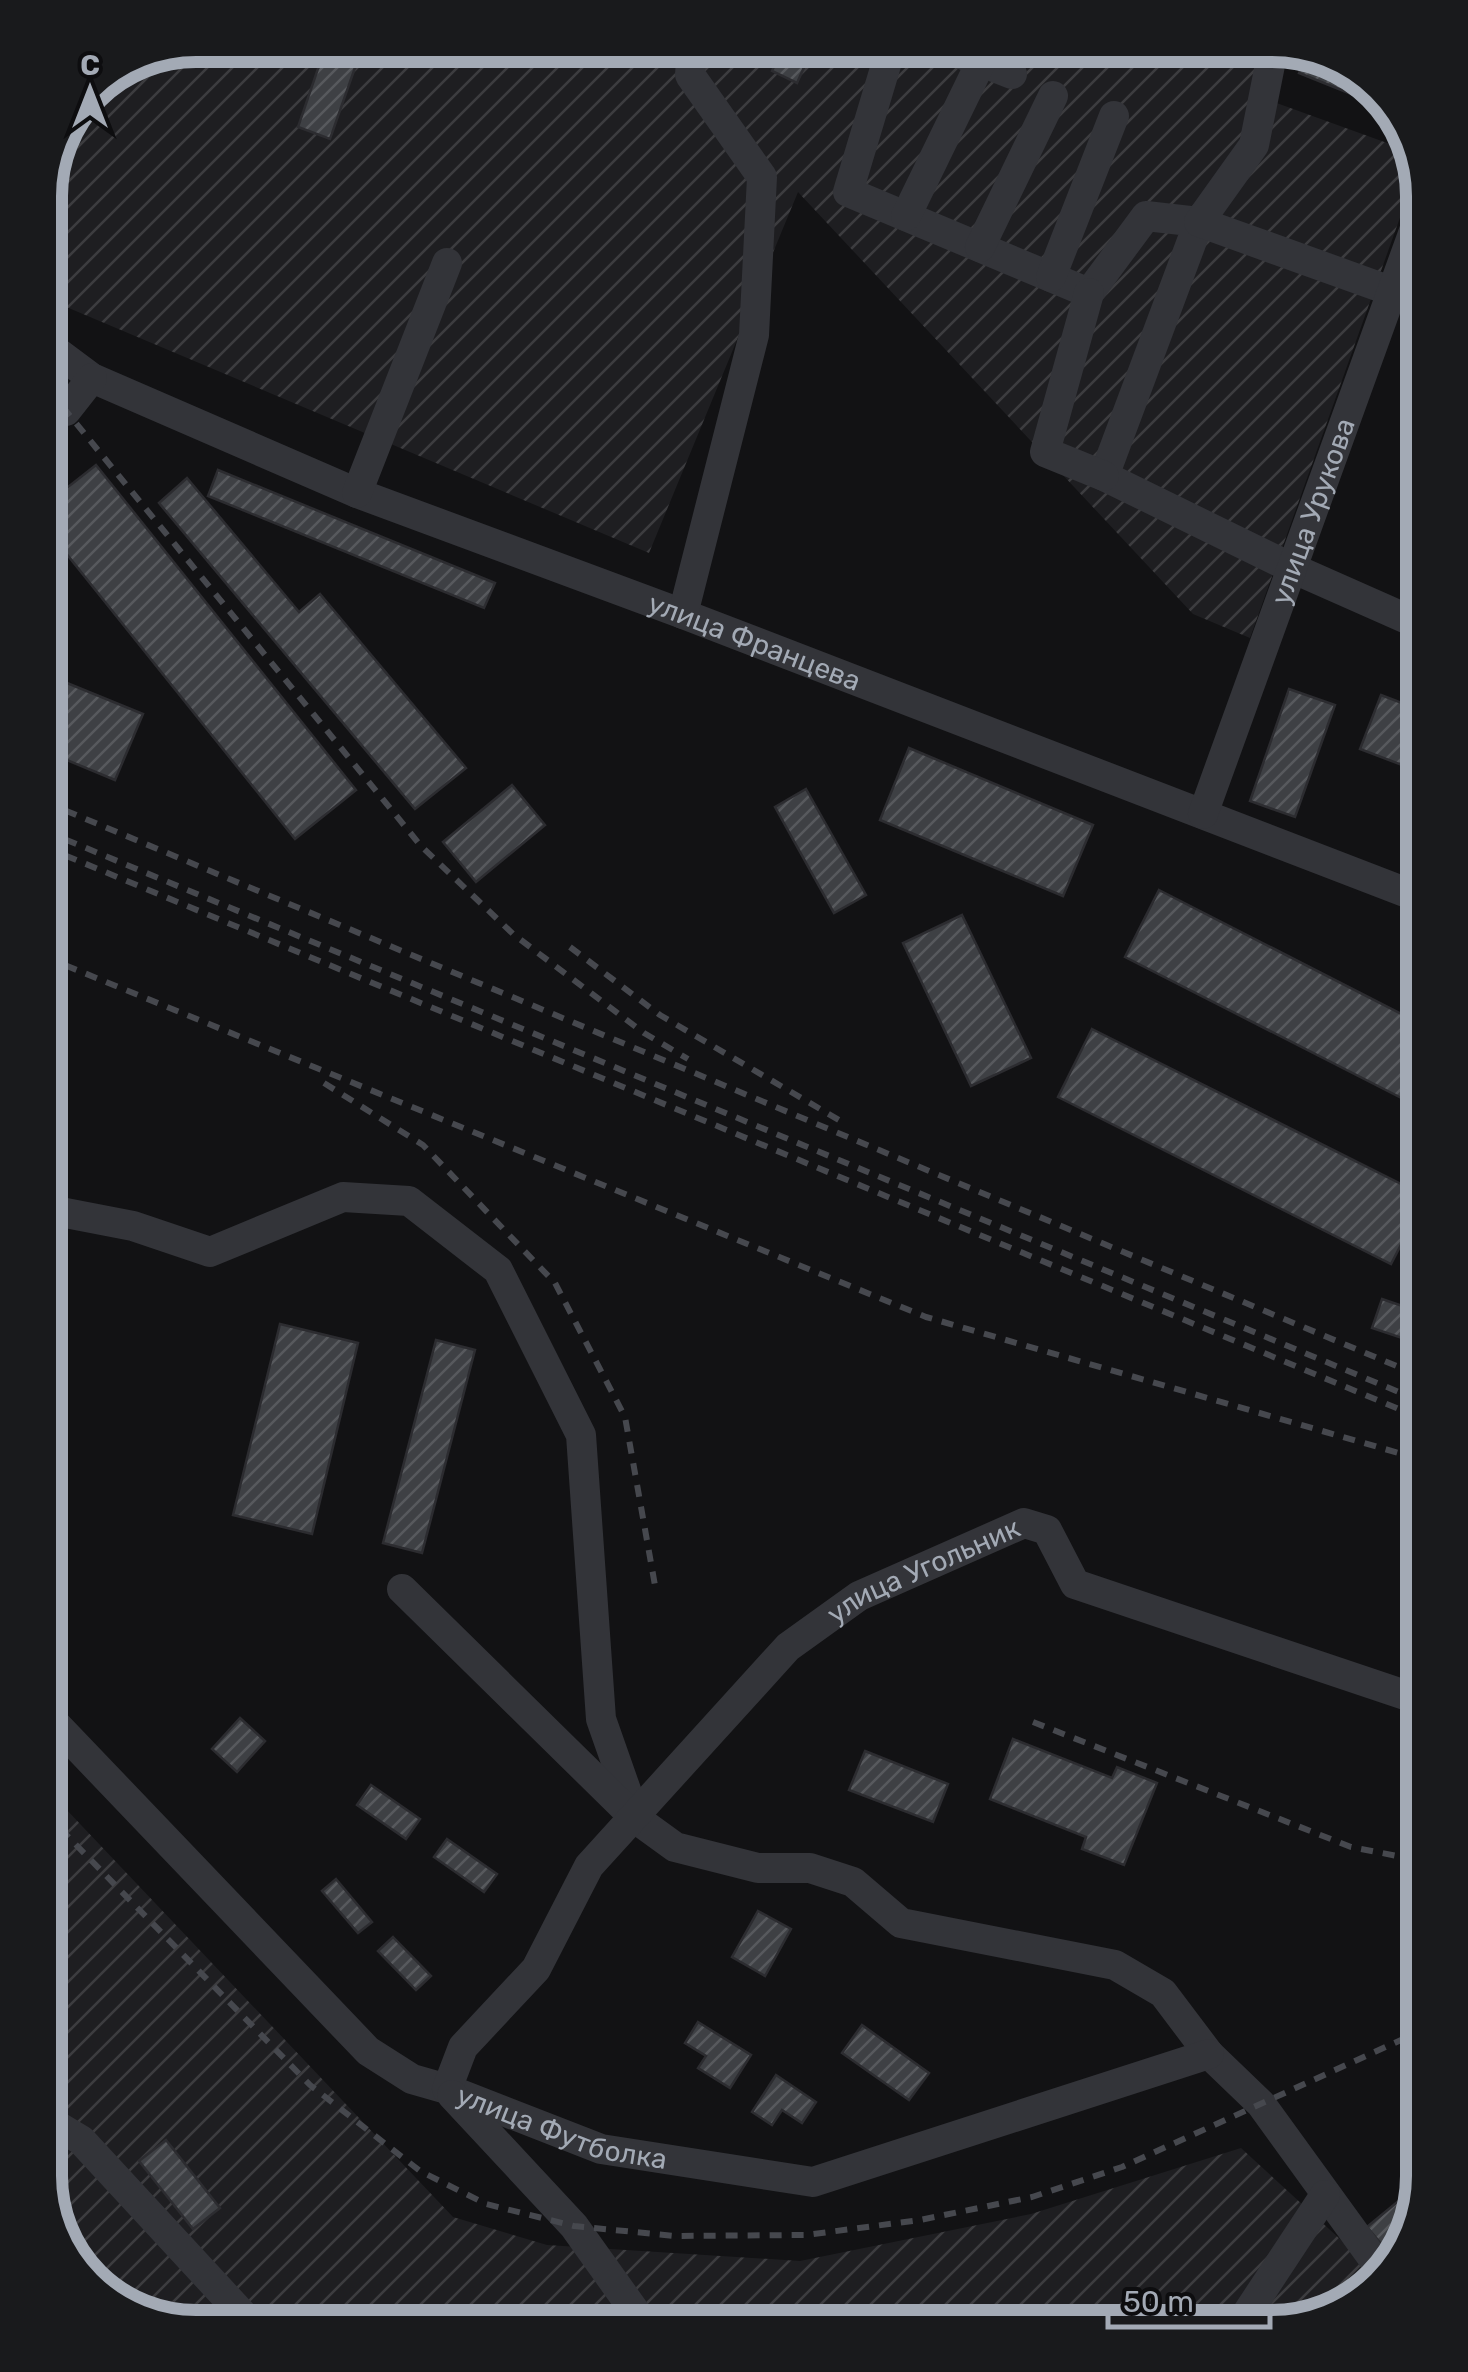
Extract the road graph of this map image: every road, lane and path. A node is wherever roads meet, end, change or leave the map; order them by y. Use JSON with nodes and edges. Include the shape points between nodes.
{"nodes":[{"id":1,"x":691,"y":62,"type":"edge"},
{"id":2,"x":981,"y":62,"type":"edge"},
{"id":3,"x":887,"y":63,"type":"edge"},
{"id":4,"x":983,"y":63,"type":"edge"},
{"id":5,"x":1270,"y":63,"type":"edge"},
{"id":6,"x":1012,"y":74,"type":"dead end"},
{"id":7,"x":1053,"y":96,"type":"dead end"},
{"id":8,"x":1114,"y":116,"type":"dead end"},
{"id":9,"x":906,"y":216,"type":"junction"},
{"id":10,"x":1199,"y":222,"type":"junction"},
{"id":11,"x":980,"y":247,"type":"junction"},
{"id":12,"x":1406,"y":252,"type":"edge"},
{"id":13,"x":447,"y":263,"type":"dead end"},
{"id":14,"x":1051,"y":277,"type":"junction"},
{"id":15,"x":1391,"y":292,"type":"junction"},
{"id":16,"x":1089,"y":293,"type":"junction"},
{"id":17,"x":63,"y":356,"type":"edge"},
{"id":18,"x":92,"y":378,"type":"junction"},
{"id":19,"x":63,"y":411,"type":"edge"},
{"id":20,"x":1104,"y":476,"type":"junction"},
{"id":21,"x":357,"y":493,"type":"junction"},
{"id":22,"x":1292,"y":568,"type":"junction"},
{"id":23,"x":683,"y":614,"type":"junction"},
{"id":24,"x":1406,"y":618,"type":"edge"},
{"id":25,"x":1203,"y":814,"type":"junction"},
{"id":26,"x":1406,"y":892,"type":"edge"},
{"id":27,"x":62,"y":1213,"type":"edge"},
{"id":28,"x":402,"y":1589,"type":"dead end"},
{"id":29,"x":1406,"y":1695,"type":"edge"},
{"id":30,"x":62,"y":1731,"type":"edge"},
{"id":31,"x":636,"y":1818,"type":"junction"},
{"id":32,"x":1209,"y":2054,"type":"junction"},
{"id":33,"x":447,"y":2089,"type":"junction"},
{"id":34,"x":62,"y":2129,"type":"edge"},
{"id":35,"x":1325,"y":2195,"type":"junction"},
{"id":36,"x":1374,"y":2261,"type":"edge"},
{"id":37,"x":237,"y":2309,"type":"edge"},
{"id":38,"x":633,"y":2309,"type":"edge"},
{"id":39,"x":1249,"y":2310,"type":"edge"}],
"edges":[{"from":1,"to":23,"type":"street","via":[[690,75],[762,178],[754,335]]},
{"from":2,"to":9,"type":"street"},
{"from":3,"to":9,"type":"street","via":[[848,192]]},
{"from":4,"to":6,"type":"street"},
{"from":5,"to":10,"type":"street","via":[[1254,146]]},
{"from":7,"to":11,"type":"street"},
{"from":8,"to":14,"type":"street"},
{"from":9,"to":11,"type":"street"},
{"from":10,"to":15,"type":"street"},
{"from":10,"to":16,"type":"street","via":[[1146,216]]},
{"from":10,"to":20,"type":"street"},
{"from":11,"to":14,"type":"street"},
{"from":12,"to":15,"type":"street","name":"улица Урукова"},
{"from":13,"to":21,"type":"street"},
{"from":14,"to":16,"type":"street"},
{"from":15,"to":22,"type":"street","name":"улица Урукова"},
{"from":16,"to":20,"type":"street","via":[[1045,452]]},
{"from":17,"to":18,"type":"street","name":"улица Францева"},
{"from":18,"to":19,"type":"street"},
{"from":18,"to":21,"type":"street","name":"улица Францева"},
{"from":20,"to":22,"type":"street"},
{"from":21,"to":23,"type":"street","name":"улица Францева"},
{"from":22,"to":24,"type":"street"},
{"from":22,"to":25,"type":"street","name":"улица Урукова"},
{"from":23,"to":25,"type":"street","name":"улица Францева"},
{"from":25,"to":26,"type":"street","name":"улица Францева"},
{"from":27,"to":31,"type":"street","via":[[132,1226],[210,1252],[343,1197],[409,1201],[498,1270],[582,1435],[601,1719]]},
{"from":28,"to":31,"type":"street"},
{"from":29,"to":31,"type":"street","name":"улица Угольник","via":[[1076,1584],[1047,1530],[1024,1522],[859,1596],[788,1647]]},
{"from":30,"to":33,"type":"street","name":"улица Футболка","via":[[368,2051],[412,2079]]},
{"from":31,"to":32,"type":"street","via":[[675,1846],[758,1868],[810,1868],[852,1882],[901,1923],[1115,1965],[1163,1993]]},
{"from":31,"to":33,"type":"street","name":"улица Угольник","via":[[589,1866],[536,1968],[463,2048]]},
{"from":32,"to":33,"type":"street","name":"улица Футболка","via":[[814,2182],[601,2149]]},
{"from":32,"to":35,"type":"street","via":[[1261,2104]]},
{"from":33,"to":38,"type":"street","via":[[574,2226]]},
{"from":34,"to":37,"type":"street","via":[[81,2140]]},
{"from":35,"to":36,"type":"street"},
{"from":35,"to":39,"type":"street"}]}
